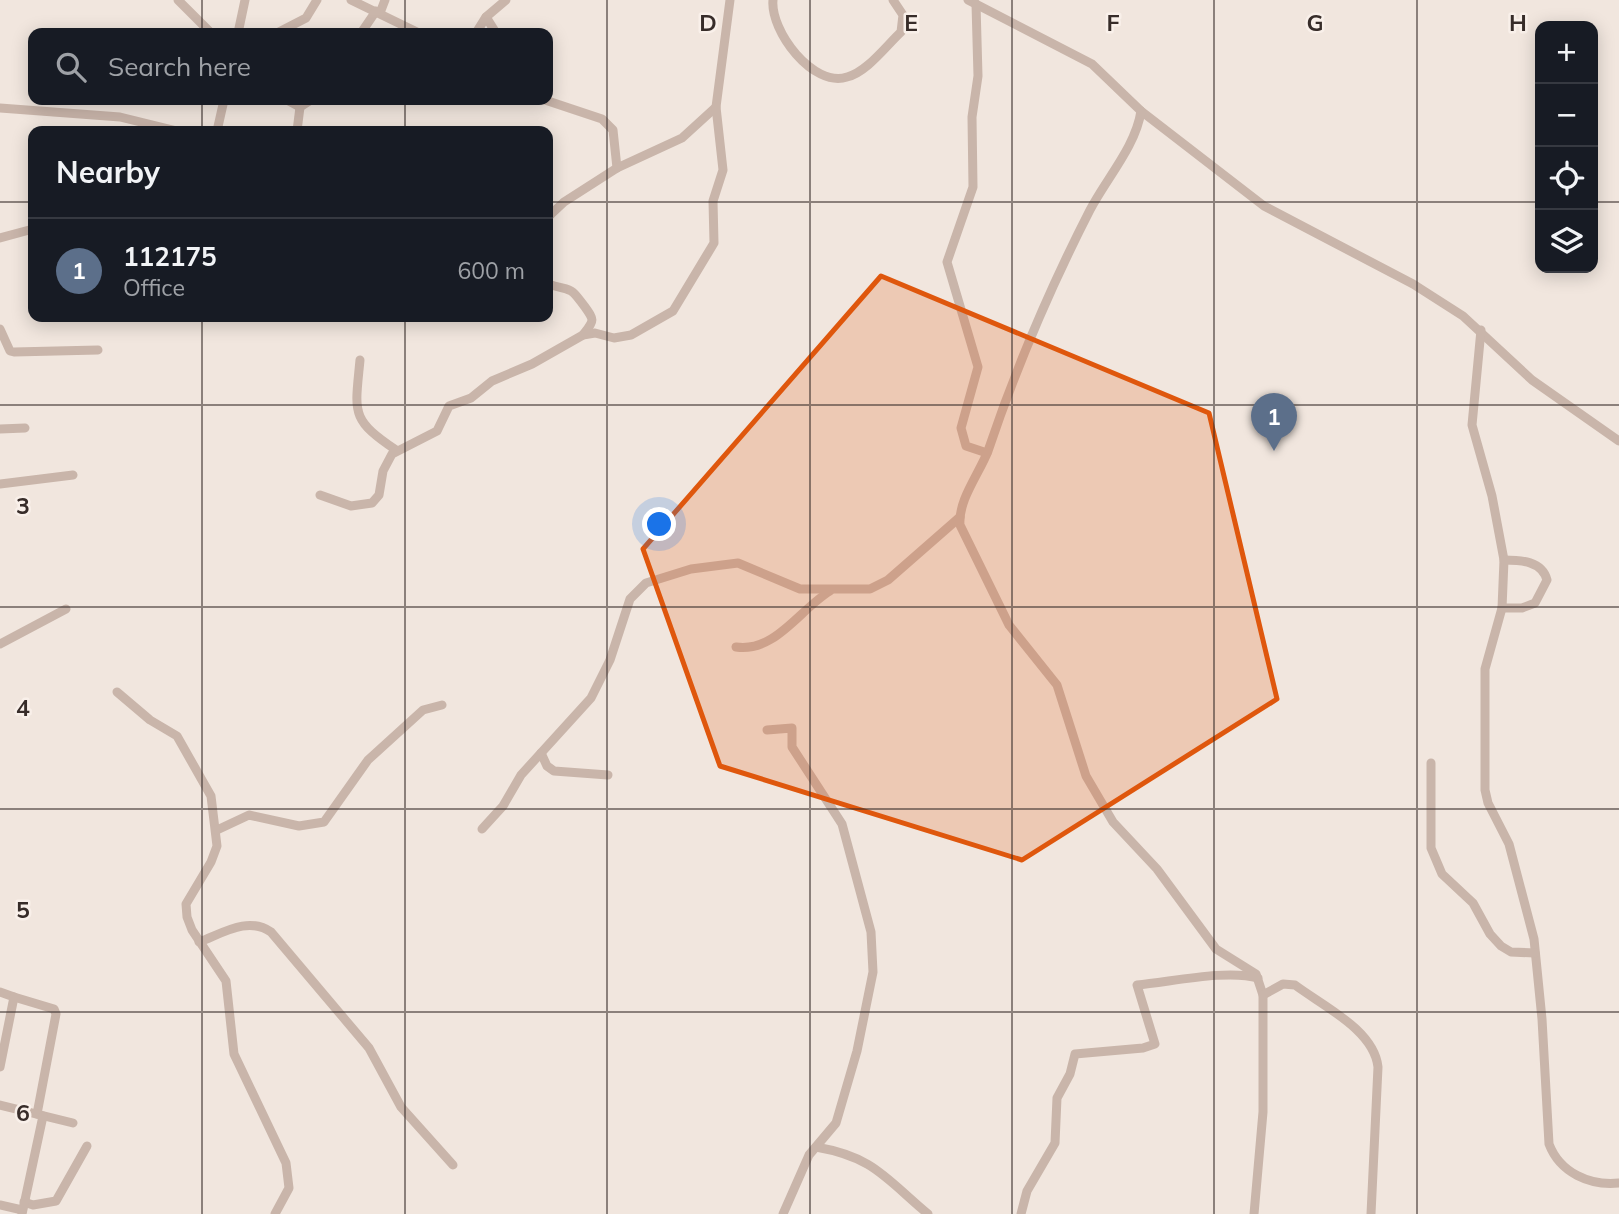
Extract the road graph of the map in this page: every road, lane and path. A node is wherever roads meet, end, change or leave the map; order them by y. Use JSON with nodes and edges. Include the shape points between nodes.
{"nodes":[{"id":1,"x":178,"y":0,"type":"edge"},
{"id":2,"x":245,"y":0,"type":"edge"},
{"id":3,"x":317,"y":0,"type":"edge"},
{"id":4,"x":351,"y":0,"type":"edge"},
{"id":5,"x":385,"y":0,"type":"edge"},
{"id":6,"x":506,"y":0,"type":"edge"},
{"id":7,"x":730,"y":0,"type":"edge"},
{"id":8,"x":773,"y":0,"type":"edge"},
{"id":9,"x":893,"y":0,"type":"edge"},
{"id":10,"x":972,"y":2,"type":"edge"},
{"id":11,"x":378,"y":12,"type":"junction"},
{"id":12,"x":485,"y":17,"type":"junction"},
{"id":13,"x":206,"y":28,"type":"edge"},
{"id":14,"x":238,"y":28,"type":"edge"},
{"id":15,"x":287,"y":28,"type":"edge"},
{"id":16,"x":365,"y":28,"type":"edge"},
{"id":17,"x":409,"y":28,"type":"edge"},
{"id":18,"x":479,"y":28,"type":"edge"},
{"id":19,"x":493,"y":28,"type":"edge"},
{"id":20,"x":553,"y":103,"type":"edge"},
{"id":21,"x":223,"y":105,"type":"edge"},
{"id":22,"x":296,"y":105,"type":"edge"},
{"id":23,"x":303,"y":105,"type":"edge"},
{"id":24,"x":300,"y":107,"type":"junction"},
{"id":25,"x":716,"y":107,"type":"junction"},
{"id":26,"x":0,"y":108,"type":"edge"},
{"id":27,"x":1141,"y":111,"type":"junction"},
{"id":28,"x":157,"y":126,"type":"edge"},
{"id":29,"x":218,"y":126,"type":"edge"},
{"id":30,"x":298,"y":126,"type":"edge"},
{"id":31,"x":617,"y":168,"type":"junction"},
{"id":32,"x":553,"y":212,"type":"edge"},
{"id":33,"x":28,"y":230,"type":"edge"},
{"id":34,"x":0,"y":238,"type":"edge"},
{"id":35,"x":553,"y":285,"type":"edge"},
{"id":36,"x":0,"y":329,"type":"edge"},
{"id":37,"x":1481,"y":330,"type":"junction"},
{"id":38,"x":583,"y":335,"type":"junction"},
{"id":39,"x":98,"y":350,"type":"dead end"},
{"id":40,"x":360,"y":360,"type":"dead end"},
{"id":41,"x":25,"y":428,"type":"dead end"},
{"id":42,"x":0,"y":429,"type":"edge"},
{"id":43,"x":1619,"y":440,"type":"edge"},
{"id":44,"x":396,"y":450,"type":"junction"},
{"id":45,"x":987,"y":453,"type":"junction"},
{"id":46,"x":73,"y":475,"type":"dead end"},
{"id":47,"x":0,"y":484,"type":"edge"},
{"id":48,"x":320,"y":495,"type":"dead end"},
{"id":49,"x":960,"y":517,"type":"junction"},
{"id":50,"x":1504,"y":560,"type":"junction"},
{"id":51,"x":831,"y":591,"type":"junction"},
{"id":52,"x":1502,"y":608,"type":"junction"},
{"id":53,"x":66,"y":609,"type":"dead end"},
{"id":54,"x":0,"y":644,"type":"edge"},
{"id":55,"x":736,"y":647,"type":"dead end"},
{"id":56,"x":117,"y":692,"type":"dead end"},
{"id":57,"x":442,"y":705,"type":"dead end"},
{"id":58,"x":767,"y":730,"type":"dead end"},
{"id":59,"x":541,"y":752,"type":"junction"},
{"id":60,"x":1431,"y":764,"type":"dead end"},
{"id":61,"x":608,"y":775,"type":"dead end"},
{"id":62,"x":482,"y":829,"type":"dead end"},
{"id":63,"x":217,"y":830,"type":"junction"},
{"id":64,"x":199,"y":942,"type":"junction"},
{"id":65,"x":1535,"y":953,"type":"junction"},
{"id":66,"x":1259,"y":979,"type":"junction"},
{"id":67,"x":0,"y":992,"type":"edge"},
{"id":68,"x":1262,"y":995,"type":"junction"},
{"id":69,"x":14,"y":996,"type":"junction"},
{"id":70,"x":0,"y":1067,"type":"edge"},
{"id":71,"x":0,"y":1105,"type":"edge"},
{"id":72,"x":40,"y":1115,"type":"junction"},
{"id":73,"x":72,"y":1122,"type":"dead end"},
{"id":74,"x":87,"y":1146,"type":"dead end"},
{"id":75,"x":816,"y":1147,"type":"junction"},
{"id":76,"x":453,"y":1165,"type":"dead end"},
{"id":77,"x":1619,"y":1183,"type":"edge"},
{"id":78,"x":0,"y":1205,"type":"edge"},
{"id":79,"x":23,"y":1209,"type":"edge"},
{"id":80,"x":275,"y":1214,"type":"edge"},
{"id":81,"x":783,"y":1214,"type":"edge"},
{"id":82,"x":928,"y":1214,"type":"edge"},
{"id":83,"x":1021,"y":1214,"type":"edge"},
{"id":84,"x":1254,"y":1214,"type":"edge"},
{"id":85,"x":1371,"y":1214,"type":"edge"}],
"edges":[{"from":1,"to":13,"type":"street"},
{"from":2,"to":14,"type":"street"},
{"from":3,"to":15,"type":"street","via":[[306,18]]},
{"from":4,"to":11,"type":"street"},
{"from":5,"to":11,"type":"street"},
{"from":6,"to":12,"type":"street"},
{"from":7,"to":25,"type":"street"},
{"from":8,"to":9,"type":"street","via":[[773,11],[788,43],[805,64],[827,77],[842,78],[857,73],[901,32],[903,15]]},
{"from":10,"to":27,"type":"street","via":[[1092,64]]},
{"from":10,"to":45,"type":"street","via":[[978,76],[972,117],[973,187],[947,262],[978,367],[961,439],[965,446]]},
{"from":11,"to":16,"type":"street"},
{"from":11,"to":17,"type":"street"},
{"from":12,"to":18,"type":"street"},
{"from":12,"to":19,"type":"street"},
{"from":20,"to":31,"type":"street","via":[[603,119],[613,130]]},
{"from":21,"to":29,"type":"street"},
{"from":22,"to":24,"type":"street"},
{"from":23,"to":24,"type":"street"},
{"from":24,"to":30,"type":"street"},
{"from":25,"to":31,"type":"street","via":[[682,138]]},
{"from":25,"to":38,"type":"street","via":[[723,170],[713,201],[712,249],[666,316],[622,337]]},
{"from":26,"to":28,"type":"street","via":[[120,117]]},
{"from":27,"to":37,"type":"street","via":[[1264,206],[1426,291]]},
{"from":27,"to":45,"type":"street","via":[[1028,341]]},
{"from":31,"to":32,"type":"street"},
{"from":33,"to":34,"type":"street"},
{"from":35,"to":38,"type":"street","via":[[577,292],[593,314]]},
{"from":36,"to":39,"type":"street","via":[[14,352]]},
{"from":37,"to":43,"type":"street","via":[[1532,380]]},
{"from":37,"to":50,"type":"street","via":[[1472,425]]},
{"from":38,"to":44,"type":"street","via":[[449,406],[437,431]]},
{"from":40,"to":44,"type":"street","via":[[356,400],[360,420]]},
{"from":41,"to":42,"type":"street"},
{"from":44,"to":48,"type":"street","via":[[372,503],[351,506]]},
{"from":45,"to":49,"type":"street"},
{"from":46,"to":47,"type":"street"},
{"from":49,"to":51,"type":"street","via":[[878,586]]},
{"from":49,"to":66,"type":"street","via":[[962,532],[1009,625],[1057,685],[1086,776],[1113,822],[1157,869],[1216,949]]},
{"from":50,"to":52,"type":"street"},
{"from":50,"to":52,"type":"street","via":[[1533,564],[1547,580],[1535,603]]},
{"from":51,"to":55,"type":"street","via":[[761,646]]},
{"from":51,"to":59,"type":"street","via":[[800,589],[738,564],[691,569],[646,583],[629,599],[600,685]]},
{"from":52,"to":65,"type":"street","via":[[1485,669],[1485,790],[1509,844]]},
{"from":53,"to":54,"type":"street"},
{"from":56,"to":63,"type":"street","via":[[183,742],[209,790]]},
{"from":57,"to":63,"type":"street","via":[[423,710],[368,760],[324,822],[299,826],[249,815]]},
{"from":58,"to":75,"type":"street","via":[[792,728],[792,747],[842,824],[871,932],[873,972],[857,1051],[836,1122]]},
{"from":59,"to":61,"type":"street","via":[[554,771]]},
{"from":59,"to":62,"type":"street"},
{"from":60,"to":65,"type":"street","via":[[1431,848],[1442,874],[1473,903],[1501,946],[1511,952]]},
{"from":63,"to":64,"type":"street","via":[[215,855],[186,904]]},
{"from":64,"to":76,"type":"street","via":[[247,924],[271,932],[369,1048],[401,1107]]},
{"from":64,"to":80,"type":"street","via":[[226,981],[234,1054],[286,1163],[289,1188]]},
{"from":65,"to":77,"type":"street","via":[[1553,1154],[1580,1177]]},
{"from":66,"to":68,"type":"street"},
{"from":66,"to":83,"type":"street","via":[[1214,976],[1137,985],[1155,1044],[1075,1054],[1057,1098],[1055,1143],[1027,1191]]},
{"from":67,"to":69,"type":"street"},
{"from":68,"to":84,"type":"street","via":[[1263,1112]]},
{"from":68,"to":85,"type":"street","via":[[1283,984],[1295,985],[1360,1033],[1374,1050],[1378,1067]]},
{"from":69,"to":70,"type":"street"},
{"from":69,"to":72,"type":"street","via":[[54,1009],[56,1014]]},
{"from":71,"to":72,"type":"street"},
{"from":72,"to":73,"type":"street"},
{"from":72,"to":79,"type":"street"},
{"from":74,"to":79,"type":"street","via":[[56,1201]]},
{"from":75,"to":81,"type":"street"},
{"from":75,"to":82,"type":"street","via":[[873,1165]]},
{"from":78,"to":79,"type":"street"}]}
